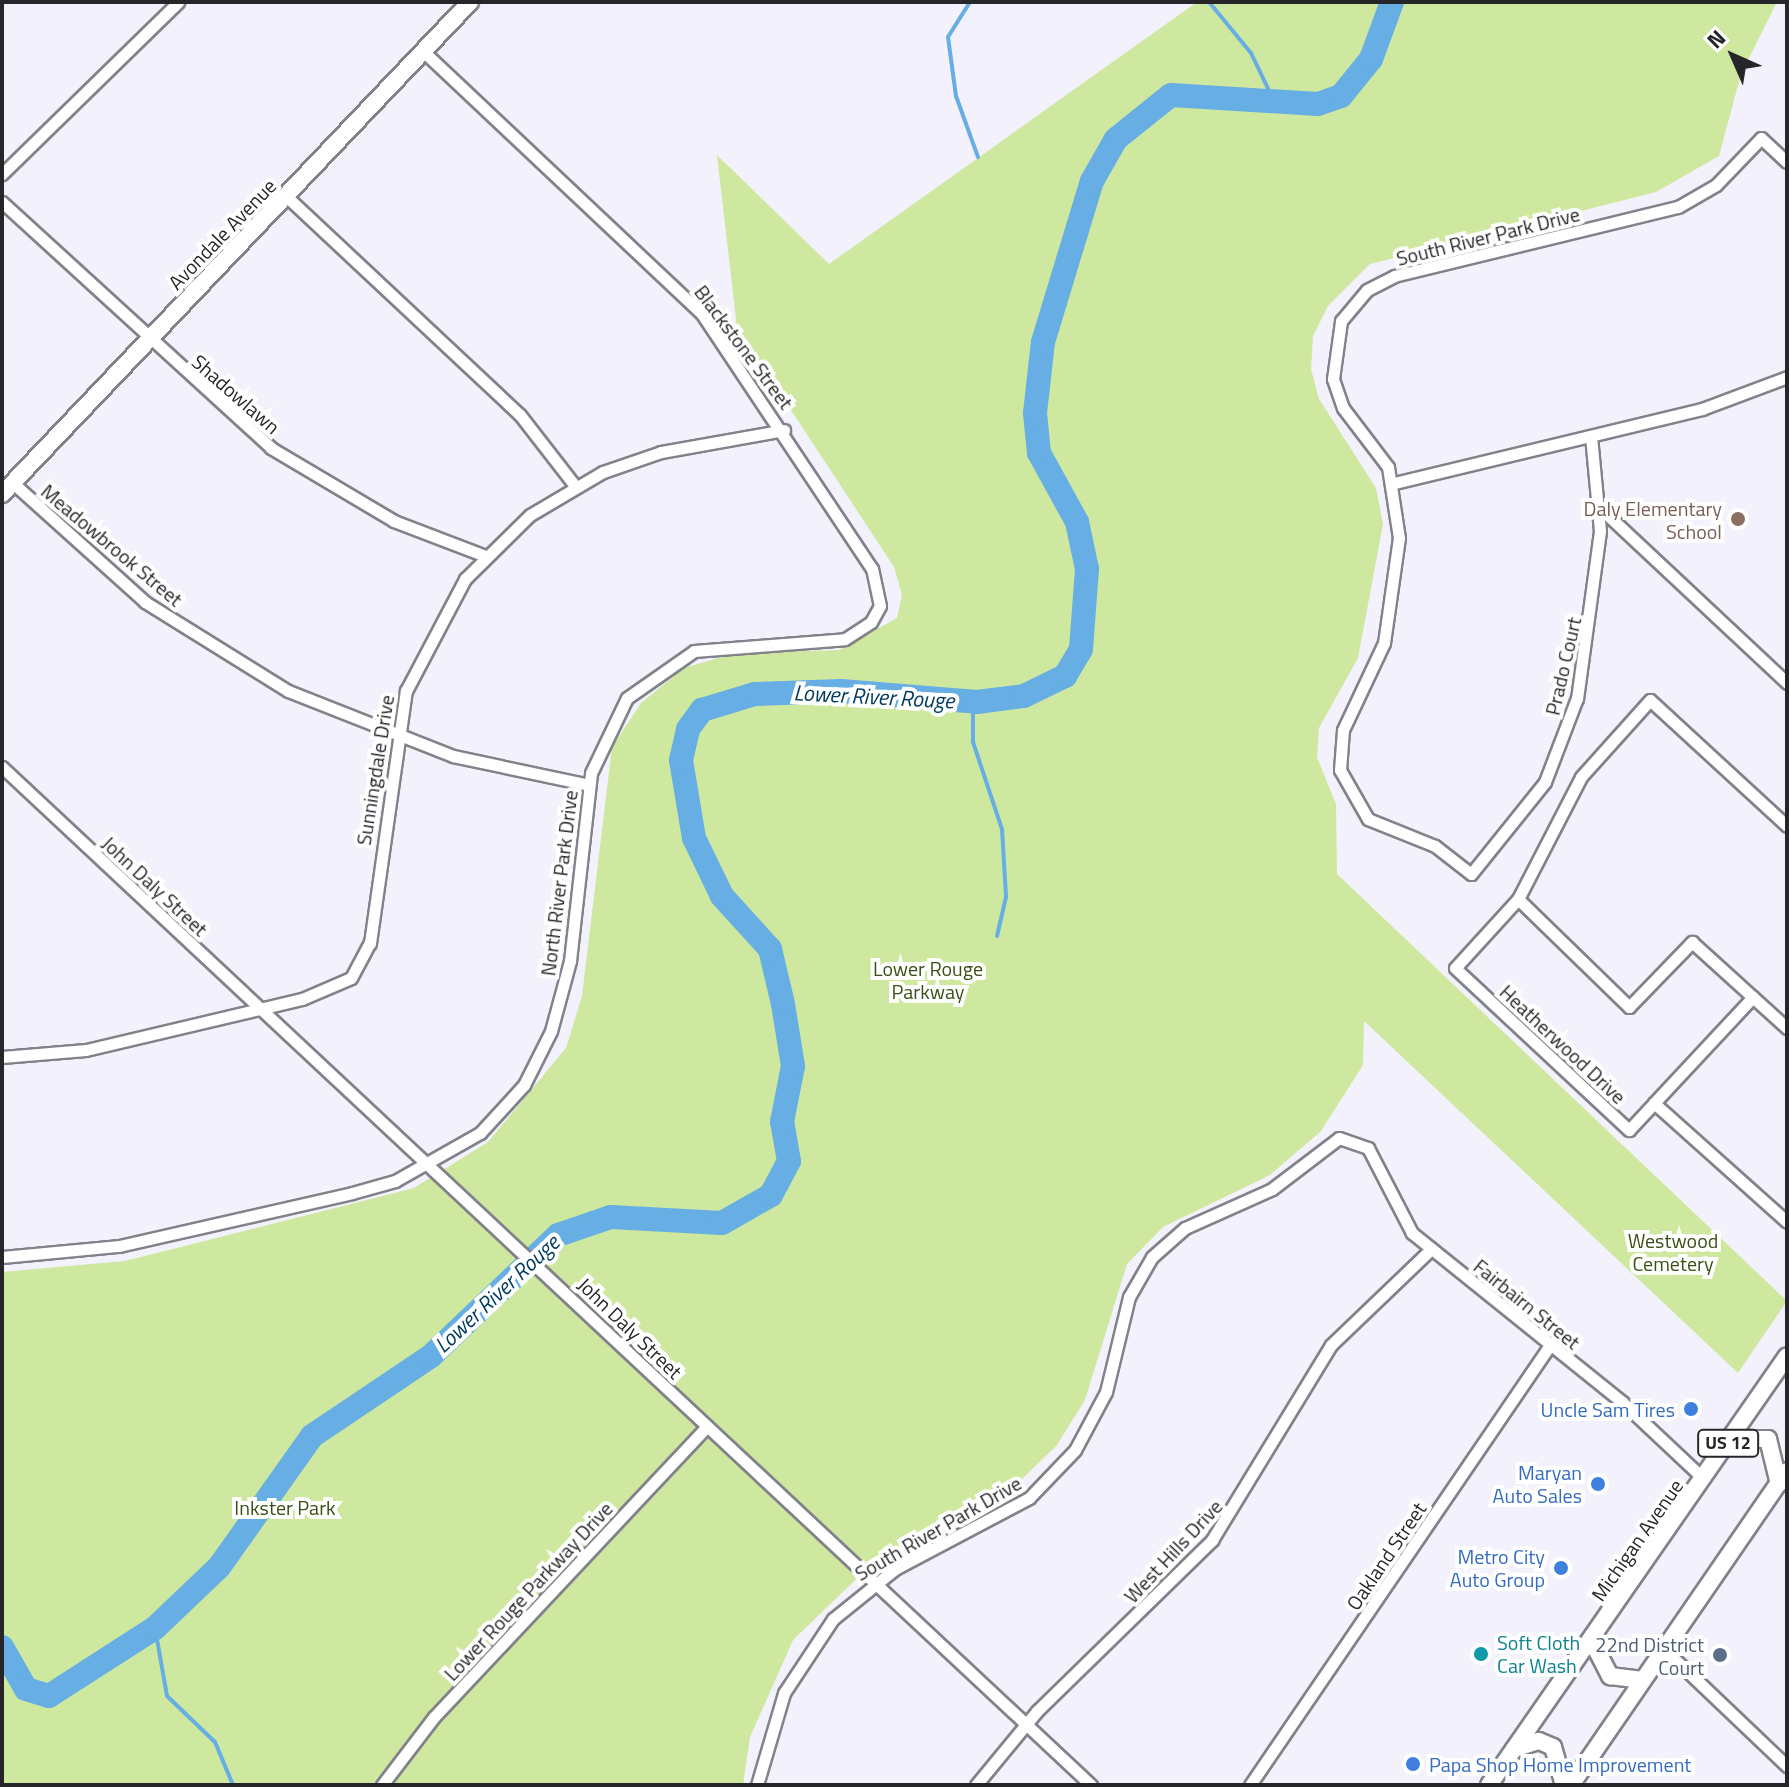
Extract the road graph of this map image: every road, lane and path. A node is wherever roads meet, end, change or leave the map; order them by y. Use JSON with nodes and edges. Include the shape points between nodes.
{"nodes":[{"id":1,"x":178,"y":2,"type":"edge"},
{"id":2,"x":470,"y":2,"type":"edge"},
{"id":3,"x":423,"y":51,"type":"junction"},
{"id":4,"x":1787,"y":162,"type":"edge"},
{"id":5,"x":2,"y":174,"type":"edge"},
{"id":6,"x":286,"y":196,"type":"junction"},
{"id":7,"x":2,"y":202,"type":"edge"},
{"id":8,"x":150,"y":338,"type":"junction"},
{"id":9,"x":1787,"y":377,"type":"edge"},
{"id":10,"x":784,"y":430,"type":"junction"},
{"id":11,"x":1591,"y":436,"type":"junction"},
{"id":12,"x":1394,"y":483,"type":"junction"},
{"id":13,"x":575,"y":486,"type":"junction"},
{"id":14,"x":7,"y":489,"type":"edge"},
{"id":15,"x":1599,"y":507,"type":"junction"},
{"id":16,"x":485,"y":556,"type":"junction"},
{"id":17,"x":850,"y":637,"type":"joint"},
{"id":18,"x":1787,"y":683,"type":"edge"},
{"id":19,"x":396,"y":736,"type":"junction"},
{"id":20,"x":2,"y":767,"type":"edge"},
{"id":21,"x":589,"y":785,"type":"junction"},
{"id":22,"x":1787,"y":826,"type":"edge"},
{"id":23,"x":1471,"y":874,"type":"joint"},
{"id":24,"x":1518,"y":899,"type":"junction"},
{"id":25,"x":1753,"y":997,"type":"junction"},
{"id":26,"x":260,"y":1009,"type":"junction"},
{"id":27,"x":1787,"y":1028,"type":"edge"},
{"id":28,"x":2,"y":1057,"type":"edge"},
{"id":29,"x":1654,"y":1103,"type":"junction"},
{"id":30,"x":1354,"y":1140,"type":"joint"},
{"id":31,"x":428,"y":1163,"type":"junction"},
{"id":32,"x":1787,"y":1222,"type":"edge"},
{"id":33,"x":1431,"y":1249,"type":"junction"},
{"id":34,"x":2,"y":1257,"type":"edge"},
{"id":35,"x":1550,"y":1345,"type":"junction"},
{"id":36,"x":1787,"y":1356,"type":"edge"},
{"id":37,"x":707,"y":1426,"type":"junction"},
{"id":38,"x":1730,"y":1439,"type":"junction"},
{"id":39,"x":1783,"y":1478,"type":"edge"},
{"id":40,"x":1704,"y":1479,"type":"junction"},
{"id":41,"x":875,"y":1582,"type":"junction"},
{"id":42,"x":1591,"y":1639,"type":"junction"},
{"id":43,"x":1664,"y":1649,"type":"junction"},
{"id":44,"x":1643,"y":1680,"type":"junction"},
{"id":45,"x":1026,"y":1724,"type":"junction"},
{"id":46,"x":1513,"y":1750,"type":"junction"},
{"id":47,"x":1787,"y":1766,"type":"edge"},
{"id":48,"x":382,"y":1785,"type":"edge"},
{"id":49,"x":757,"y":1785,"type":"edge"},
{"id":50,"x":976,"y":1785,"type":"edge"},
{"id":51,"x":1091,"y":1785,"type":"edge"},
{"id":52,"x":1250,"y":1785,"type":"edge"},
{"id":53,"x":1489,"y":1785,"type":"edge"},
{"id":54,"x":1564,"y":1785,"type":"edge"},
{"id":55,"x":1571,"y":1785,"type":"edge"}],
"edges":[{"from":1,"to":5,"type":"street"},
{"from":2,"to":3,"type":"main road","name":"Avondale Avenue"},
{"from":3,"to":6,"type":"main road","name":"Avondale Avenue"},
{"from":3,"to":10,"type":"street","name":"Blackstone Street","via":[[680,291]]},
{"from":4,"to":12,"type":"street","name":"South River Park Drive","via":[[1761,138],[1716,185],[1678,207],[1394,276],[1359,297],[1337,331],[1333,379]]},
{"from":6,"to":8,"type":"main road","name":"Avondale Avenue"},
{"from":6,"to":13,"type":"street","via":[[520,415]]},
{"from":7,"to":8,"type":"street","name":"Shadowlawn"},
{"from":8,"to":14,"type":"main road","name":"Avondale Avenue"},
{"from":8,"to":16,"type":"street","name":"Shadowlawn","via":[[238,422],[308,474],[394,521]]},
{"from":9,"to":11,"type":"street","via":[[1702,409]]},
{"from":10,"to":13,"type":"street","name":"Sunningdale Drive","via":[[661,452]]},
{"from":10,"to":17,"type":"street","name":"Blackstone Street","via":[[878,579],[876,615]]},
{"from":11,"to":12,"type":"street"},
{"from":11,"to":15,"type":"street","name":"Prado Court"},
{"from":12,"to":23,"type":"street","name":"South River Park Drive","via":[[1399,538],[1390,616],[1375,670],[1343,730],[1340,770],[1368,819],[1435,846]]},
{"from":13,"to":16,"type":"street","name":"Sunningdale Drive"},
{"from":14,"to":19,"type":"street","name":"Meadowbrook Street","via":[[193,636],[288,691]]},
{"from":15,"to":18,"type":"street"},
{"from":15,"to":23,"type":"street","name":"Prado Court","via":[[1593,618],[1569,724],[1534,801]]},
{"from":16,"to":19,"type":"street","name":"Sunningdale Drive","via":[[426,642]]},
{"from":17,"to":21,"type":"street","name":"North River Park Drive","via":[[722,643],[664,665],[615,714]]},
{"from":19,"to":21,"type":"street","name":"Meadowbrook Street","via":[[494,767]]},
{"from":19,"to":26,"type":"street","name":"Sunningdale Drive","via":[[364,961],[335,989]]},
{"from":20,"to":26,"type":"street","name":"John Daly Street"},
{"from":21,"to":31,"type":"street","name":"North River Park Drive","via":[[570,961],[542,1053],[497,1117]]},
{"from":22,"to":24,"type":"street","name":"Heatherwood Drive","via":[[1650,700],[1581,777]]},
{"from":24,"to":25,"type":"street","via":[[1629,1007],[1692,942]]},
{"from":24,"to":29,"type":"street","name":"Heatherwood Drive","via":[[1455,968],[1629,1130]]},
{"from":25,"to":27,"type":"street"},
{"from":25,"to":29,"type":"street"},
{"from":26,"to":28,"type":"street","name":"Sunningdale Drive","via":[[86,1050]]},
{"from":26,"to":31,"type":"street","name":"John Daly Street"},
{"from":29,"to":32,"type":"street","name":"Heatherwood Drive"},
{"from":30,"to":33,"type":"street","name":"Fairbairn Street","via":[[1374,1158],[1396,1211]]},
{"from":30,"to":41,"type":"street","name":"South River Park Drive","via":[[1328,1142],[1272,1189],[1167,1241],[1129,1297],[1106,1392],[1065,1464],[1003,1516]]},
{"from":31,"to":34,"type":"street","name":"North River Park Drive","via":[[395,1181],[232,1222],[119,1246]]},
{"from":31,"to":37,"type":"street","name":"John Daly Street"},
{"from":33,"to":35,"type":"street","name":"Fairbairn Street"},
{"from":33,"to":45,"type":"street","name":"West Hills Drive","via":[[1331,1345],[1212,1540]]},
{"from":35,"to":40,"type":"street","name":"Fairbairn Street"},
{"from":35,"to":52,"type":"street","name":"Oakland Street"},
{"from":36,"to":38,"type":"main road","name":"Michigan Avenue","number":"US 12"},
{"from":37,"to":41,"type":"street","name":"John Daly Street"},
{"from":37,"to":48,"type":"street","name":"Lower Rouge Parkway Drive","via":[[434,1717]]},
{"from":38,"to":39,"type":"main road","via":[[1768,1439]]},
{"from":38,"to":40,"type":"main road","name":"Michigan Avenue","number":"US 12"},
{"from":39,"to":43,"type":"main road"},
{"from":40,"to":42,"type":"main road","name":"Michigan Avenue","number":"US 12"},
{"from":41,"to":45,"type":"street","name":"John Daly Street"},
{"from":41,"to":49,"type":"street","name":"South River Park Drive","via":[[833,1619],[797,1669],[775,1712]]},
{"from":42,"to":44,"type":"main road","via":[[1610,1676]]},
{"from":42,"to":46,"type":"main road","name":"Michigan Avenue","number":"US 12"},
{"from":43,"to":44,"type":"main road"},
{"from":43,"to":47,"type":"street"},
{"from":44,"to":55,"type":"main road"},
{"from":45,"to":50,"type":"street","name":"West Hills Drive"},
{"from":45,"to":51,"type":"street","name":"John Daly Street"},
{"from":46,"to":53,"type":"main road","name":"Michigan Avenue","number":"US 12"},
{"from":46,"to":54,"type":"main road","via":[[1539,1741],[1553,1747]]}]}
